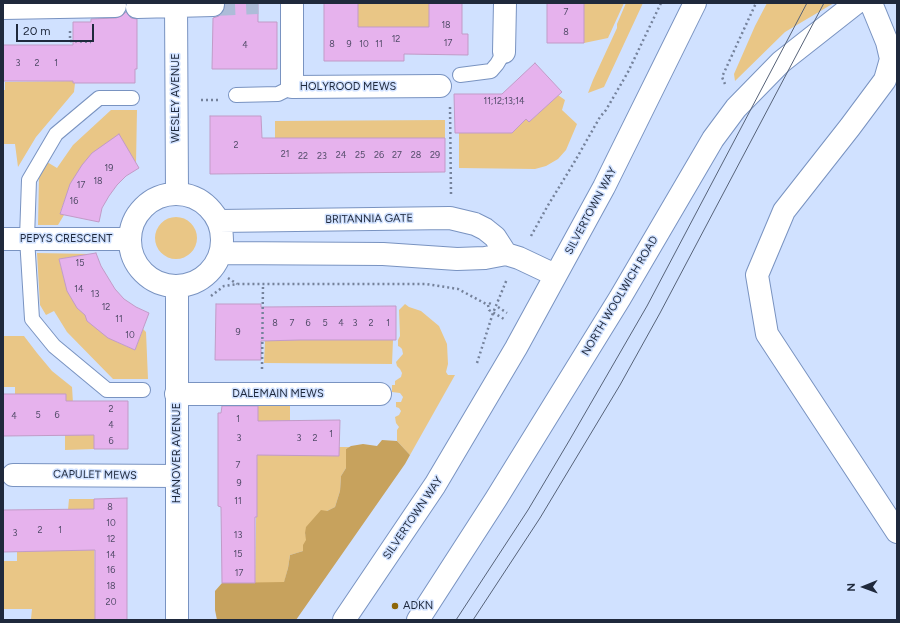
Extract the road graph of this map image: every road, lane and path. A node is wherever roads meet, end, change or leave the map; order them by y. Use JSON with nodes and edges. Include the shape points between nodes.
{"nodes":[{"id":1,"x":292,"y":3,"type":"edge"},
{"id":2,"x":504,"y":3,"type":"edge"},
{"id":3,"x":661,"y":3,"type":"edge"},
{"id":4,"x":695,"y":3,"type":"edge"},
{"id":5,"x":756,"y":3,"type":"edge"},
{"id":6,"x":856,"y":3,"type":"edge"},
{"id":7,"x":870,"y":3,"type":"edge"},
{"id":8,"x":176,"y":5,"type":"edge"},
{"id":9,"x":213,"y":5,"type":"dead end"},
{"id":10,"x":115,"y":6,"type":"dead end"},
{"id":11,"x":137,"y":7,"type":"dead end"},
{"id":12,"x":3,"y":8,"type":"edge"},
{"id":13,"x":70,"y":36,"type":"dead end"},
{"id":14,"x":91,"y":42,"type":"dead end"},
{"id":15,"x":504,"y":52,"type":"joint"},
{"id":16,"x":460,"y":75,"type":"dead end"},
{"id":17,"x":292,"y":87,"type":"junction"},
{"id":18,"x":728,"y":91,"type":"dead end"},
{"id":19,"x":236,"y":95,"type":"joint"},
{"id":20,"x":445,"y":95,"type":"joint"},
{"id":21,"x":132,"y":98,"type":"dead end"},
{"id":22,"x":176,"y":101,"type":"junction"},
{"id":23,"x":177,"y":193,"type":"junction"},
{"id":24,"x":451,"y":194,"type":"dead end"},
{"id":25,"x":218,"y":221,"type":"junction"},
{"id":26,"x":27,"y":238,"type":"junction"},
{"id":27,"x":3,"y":239,"type":"edge"},
{"id":28,"x":129,"y":239,"type":"junction"},
{"id":29,"x":528,"y":242,"type":"dead end"},
{"id":30,"x":221,"y":253,"type":"junction"},
{"id":31,"x":508,"y":264,"type":"junction"},
{"id":32,"x":555,"y":275,"type":"junction"},
{"id":33,"x":263,"y":284,"type":"junction"},
{"id":34,"x":177,"y":287,"type":"junction"},
{"id":35,"x":211,"y":296,"type":"dead end"},
{"id":36,"x":489,"y":303,"type":"dead end"},
{"id":37,"x":493,"y":305,"type":"dead end"},
{"id":38,"x":498,"y":307,"type":"dead end"},
{"id":39,"x":493,"y":313,"type":"junction"},
{"id":40,"x":509,"y":314,"type":"dead end"},
{"id":41,"x":505,"y":320,"type":"dead end"},
{"id":42,"x":262,"y":352,"type":"dead end"},
{"id":43,"x":477,"y":364,"type":"dead end"},
{"id":44,"x":143,"y":390,"type":"dead end"},
{"id":45,"x":176,"y":394,"type":"junction"},
{"id":46,"x":380,"y":394,"type":"dead end"},
{"id":47,"x":13,"y":475,"type":"dead end"},
{"id":48,"x":177,"y":476,"type":"junction"},
{"id":49,"x":897,"y":532,"type":"edge"},
{"id":50,"x":176,"y":620,"type":"edge"},
{"id":51,"x":344,"y":620,"type":"edge"},
{"id":52,"x":418,"y":620,"type":"edge"}],
"edges":[{"from":1,"to":17,"type":"street","name":"HOLYROOD MEWS"},
{"from":2,"to":15,"type":"street"},
{"from":3,"to":29,"type":"path","via":[[628,72]]},
{"from":4,"to":32,"type":"street","name":"SILVERTOWN WAY","via":[[604,187]]},
{"from":5,"to":18,"type":"path","via":[[722,77]]},
{"from":6,"to":52,"type":"street","name":"NORTH WOOLWICH ROAD","via":[[781,62],[736,108],[713,140],[500,493]]},
{"from":7,"to":49,"type":"street","via":[[887,42],[891,59],[885,80],[784,211],[756,275],[767,334]]},
{"from":8,"to":9,"type":"street"},
{"from":8,"to":11,"type":"street"},
{"from":8,"to":22,"type":"street","name":"WESLEY AVENUE"},
{"from":10,"to":12,"type":"street"},
{"from":13,"to":14,"type":"path","via":[[70,41]]},
{"from":15,"to":16,"type":"lane","via":[[490,71]]},
{"from":17,"to":19,"type":"lane","via":[[278,94]]},
{"from":17,"to":20,"type":"street","name":"HOLYROOD MEWS"},
{"from":19,"to":22,"type":"path","via":[[231,100]]},
{"from":20,"to":24,"type":"path"},
{"from":21,"to":26,"type":"lane","via":[[99,98],[56,134],[29,180]]},
{"from":22,"to":23,"type":"street","name":"WESLEY AVENUE"},
{"from":23,"to":25,"type":"street","via":[[190,195],[202,201],[212,210]]},
{"from":23,"to":28,"type":"street","via":[[149,201],[138,212]]},
{"from":25,"to":30,"type":"street","via":[[222,237]]},
{"from":25,"to":31,"type":"street","name":"BRITANNIA GATE","via":[[450,218],[485,229],[495,237]]},
{"from":26,"to":27,"type":"street","name":"PEPYS CRESCENT"},
{"from":26,"to":28,"type":"street","name":"PEPYS CRESCENT"},
{"from":26,"to":44,"type":"lane","via":[[32,319],[54,346],[107,390]]},
{"from":28,"to":34,"type":"street","via":[[138,267],[149,278]]},
{"from":30,"to":31,"type":"street","via":[[383,254],[457,259],[485,258]]},
{"from":30,"to":34,"type":"street","via":[[213,268],[203,278]]},
{"from":31,"to":32,"type":"street","via":[[519,258]]},
{"from":31,"to":39,"type":"path"},
{"from":32,"to":51,"type":"street","name":"SILVERTOWN WAY","via":[[490,394],[435,485]]},
{"from":33,"to":35,"type":"path","via":[[224,286]]},
{"from":33,"to":39,"type":"path","via":[[426,284],[458,289],[488,305]]},
{"from":33,"to":42,"type":"path"},
{"from":34,"to":45,"type":"street","name":"HANOVER AVENUE"},
{"from":36,"to":37,"type":"path"},
{"from":38,"to":40,"type":"path"},
{"from":39,"to":41,"type":"path"},
{"from":39,"to":43,"type":"path"},
{"from":45,"to":46,"type":"street","name":"DALEMAIN MEWS"},
{"from":45,"to":48,"type":"street","name":"HANOVER AVENUE"},
{"from":47,"to":48,"type":"street","name":"CAPULET MEWS"},
{"from":48,"to":50,"type":"street","name":"HANOVER AVENUE"}]}
